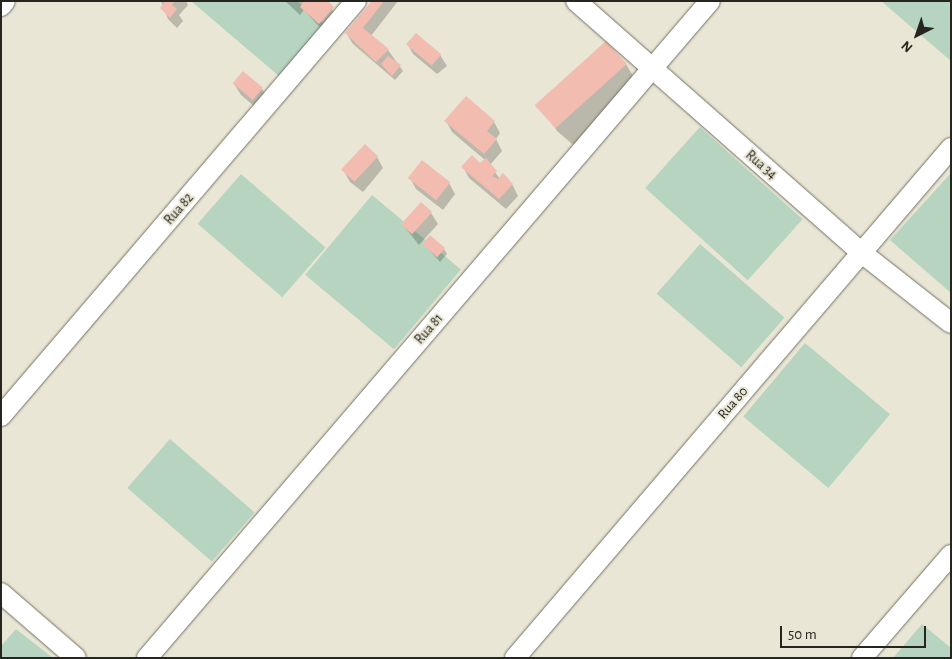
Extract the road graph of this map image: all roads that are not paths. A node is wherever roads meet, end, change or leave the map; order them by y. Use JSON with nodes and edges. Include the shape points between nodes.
{"nodes":[{"id":1,"x":5,"y":1,"type":"edge"},
{"id":2,"x":356,"y":1,"type":"edge"},
{"id":3,"x":576,"y":1,"type":"edge"},
{"id":4,"x":710,"y":1,"type":"edge"},
{"id":5,"x":1,"y":6,"type":"edge"},
{"id":6,"x":652,"y":69,"type":"junction"},
{"id":7,"x":951,"y":148,"type":"edge"},
{"id":8,"x":862,"y":253,"type":"junction"},
{"id":9,"x":951,"y":323,"type":"edge"},
{"id":10,"x":1,"y":416,"type":"edge"},
{"id":11,"x":951,"y":555,"type":"edge"},
{"id":12,"x":1,"y":593,"type":"edge"},
{"id":13,"x":76,"y":658,"type":"edge"},
{"id":14,"x":147,"y":658,"type":"edge"},
{"id":15,"x":515,"y":658,"type":"edge"},
{"id":16,"x":862,"y":658,"type":"edge"}],
"edges":[{"from":1,"to":5,"type":"street"},
{"from":2,"to":10,"type":"street","name":"Rua 82"},
{"from":3,"to":6,"type":"street","name":"Rua 34"},
{"from":4,"to":6,"type":"street","name":"Rua 81"},
{"from":6,"to":8,"type":"street","name":"Rua 34"},
{"from":6,"to":14,"type":"street","name":"Rua 81"},
{"from":7,"to":8,"type":"street","name":"Rua 80"},
{"from":8,"to":9,"type":"street","name":"Rua 34"},
{"from":8,"to":15,"type":"street","name":"Rua 80"},
{"from":11,"to":16,"type":"street"},
{"from":12,"to":13,"type":"street"}]}
